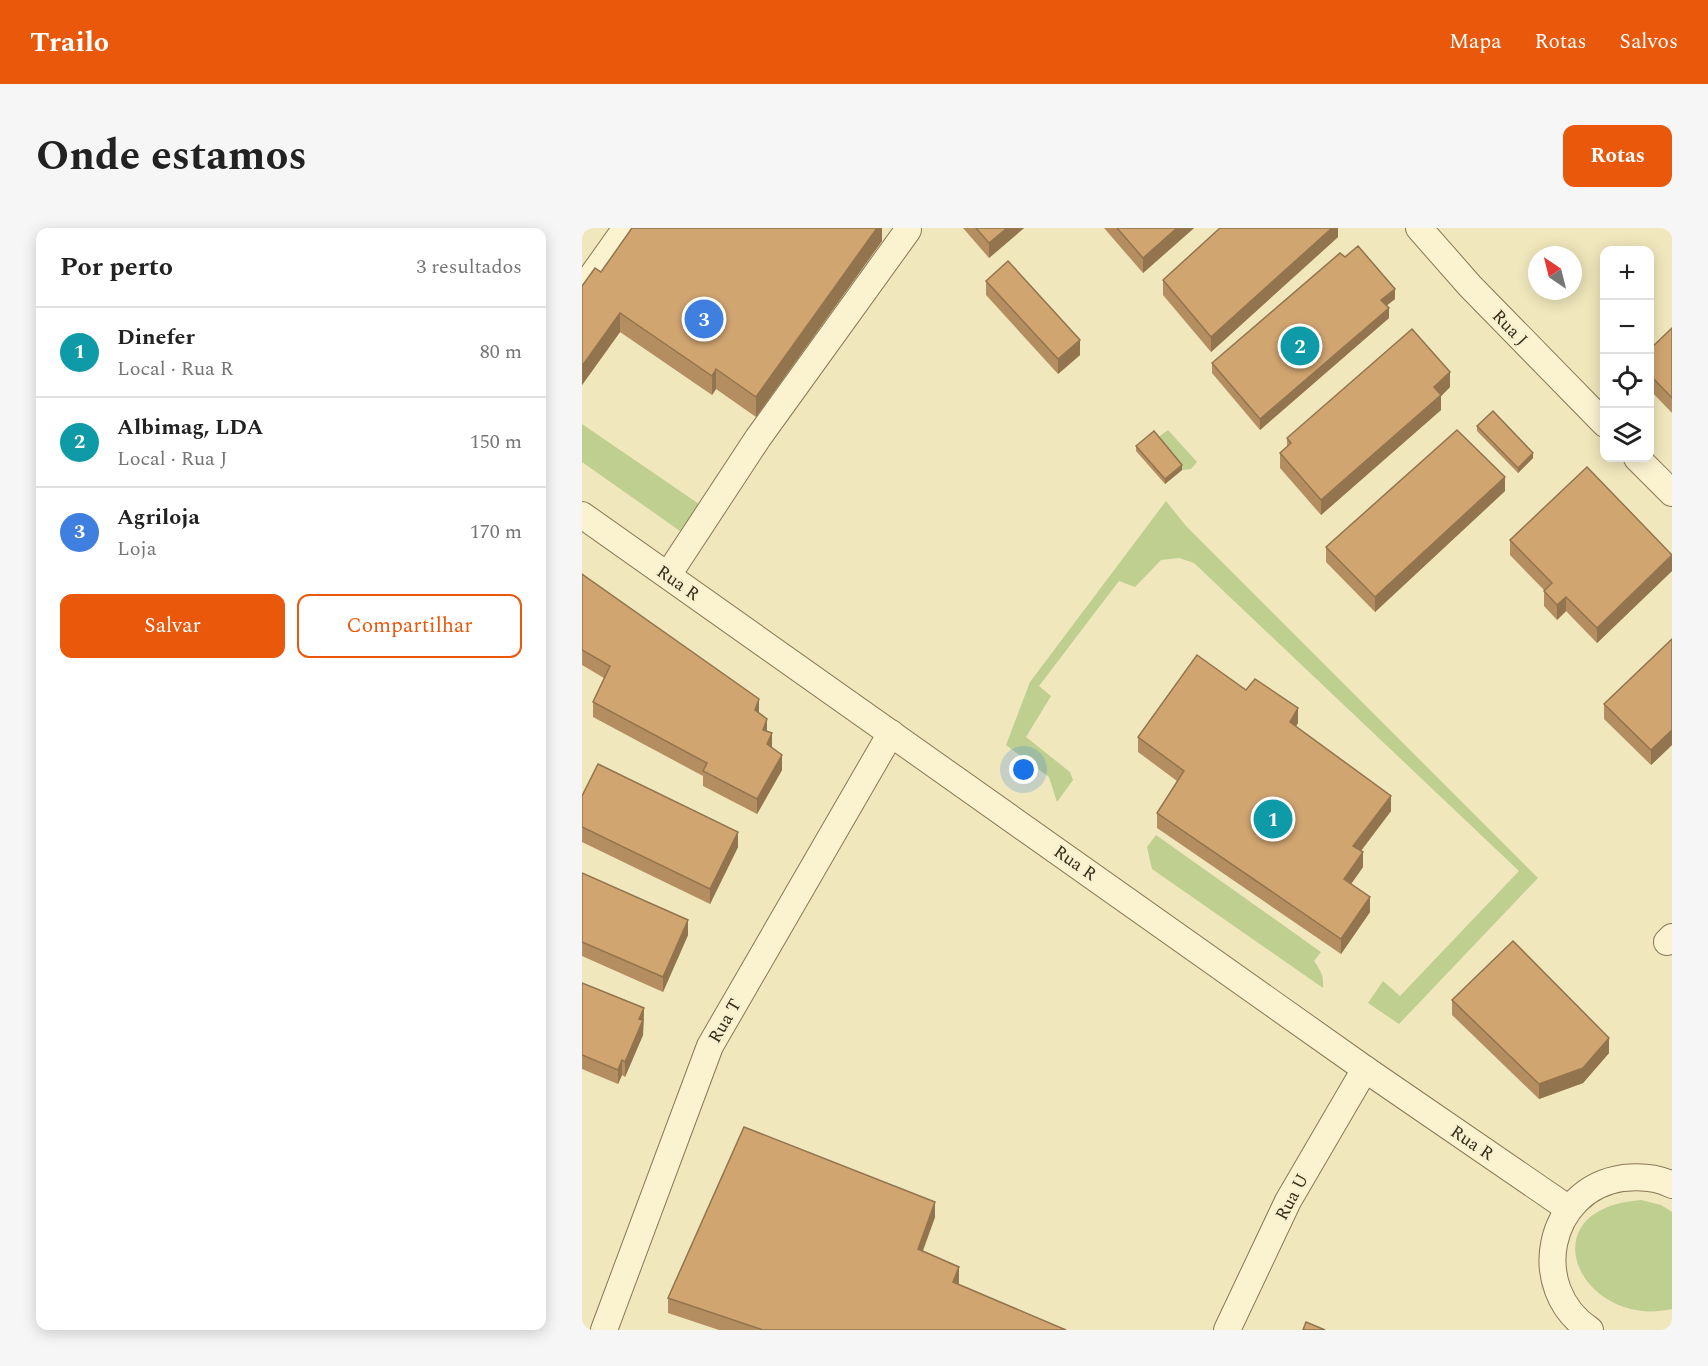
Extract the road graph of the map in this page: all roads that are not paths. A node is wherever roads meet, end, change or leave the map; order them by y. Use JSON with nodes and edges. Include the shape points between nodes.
{"nodes":[{"id":1,"x":626,"y":228,"type":"edge"},
{"id":2,"x":906,"y":228,"type":"edge"},
{"id":3,"x":1419,"y":228,"type":"edge"},
{"id":4,"x":582,"y":290,"type":"edge"},
{"id":5,"x":1600,"y":419,"type":"edge"},
{"id":6,"x":1641,"y":462,"type":"edge"},
{"id":7,"x":1672,"y":493,"type":"edge"},
{"id":8,"x":582,"y":515,"type":"edge"},
{"id":9,"x":668,"y":575,"type":"junction"},
{"id":10,"x":891,"y":733,"type":"junction"},
{"id":11,"x":1365,"y":1069,"type":"junction"},
{"id":12,"x":1672,"y":1185,"type":"edge"},
{"id":13,"x":1569,"y":1209,"type":"junction"},
{"id":14,"x":603,"y":1330,"type":"edge"},
{"id":15,"x":1227,"y":1330,"type":"edge"},
{"id":16,"x":1590,"y":1330,"type":"edge"}],
"edges":[{"from":1,"to":4,"type":"street"},
{"from":2,"to":9,"type":"street","via":[[758,438]]},
{"from":3,"to":5,"type":"street","name":"Rua J"},
{"from":6,"to":7,"type":"street"},
{"from":8,"to":9,"type":"street","name":"Rua R"},
{"from":9,"to":10,"type":"street","name":"Rua R"},
{"from":10,"to":11,"type":"street","name":"Rua R"},
{"from":10,"to":14,"type":"street","name":"Rua T","via":[[710,1046]]},
{"from":11,"to":13,"type":"street","name":"Rua R"},
{"from":11,"to":15,"type":"street","name":"Rua U","via":[[1288,1201]]},
{"from":12,"to":13,"type":"street","via":[[1638,1176],[1612,1180],[1588,1191]]},
{"from":13,"to":16,"type":"street","via":[[1557,1230],[1551,1255],[1554,1280],[1563,1303]]}]}
